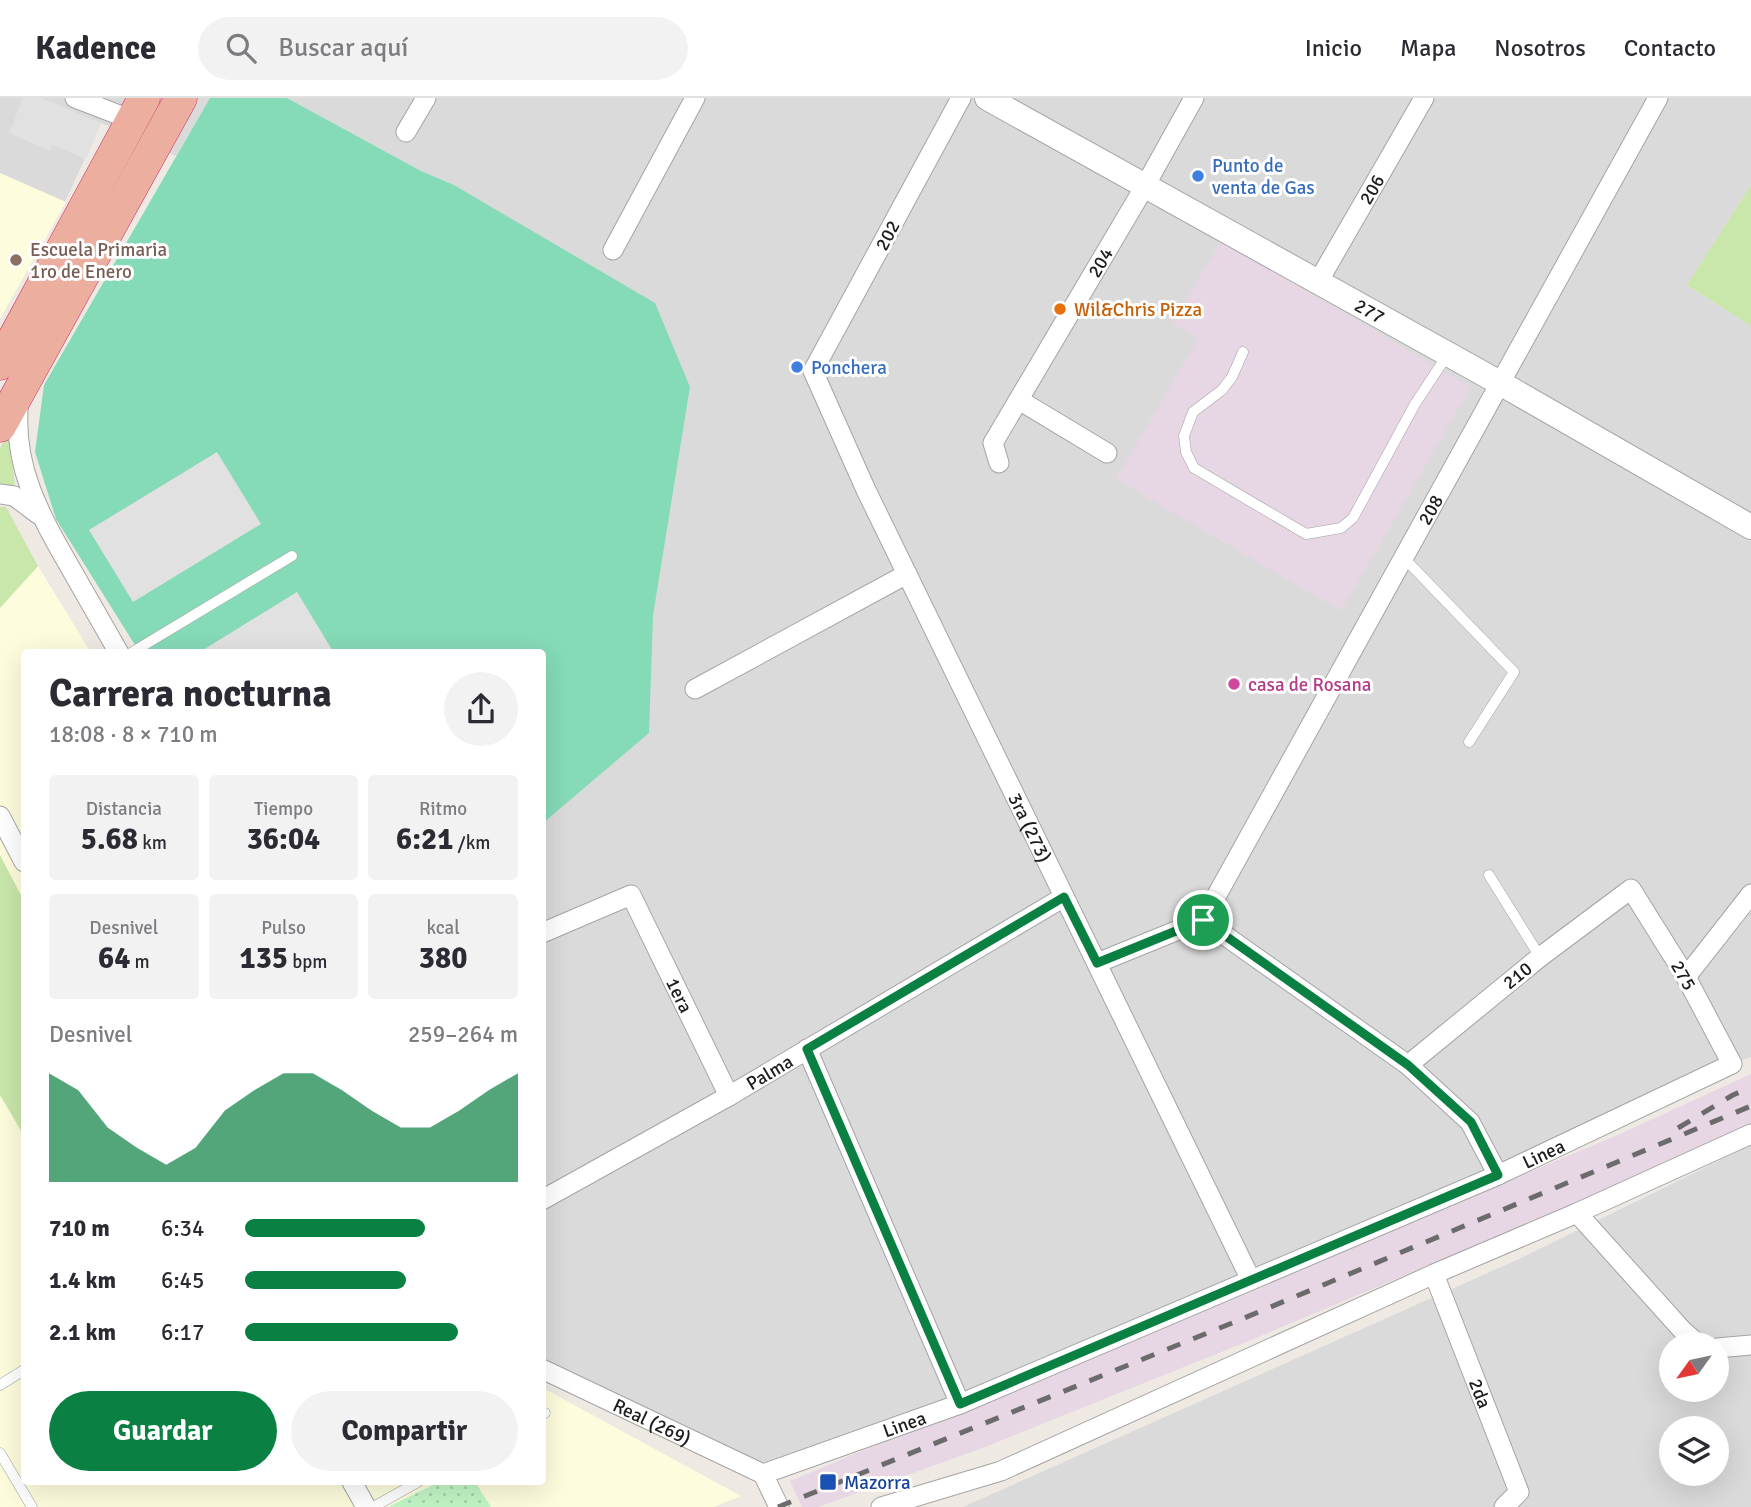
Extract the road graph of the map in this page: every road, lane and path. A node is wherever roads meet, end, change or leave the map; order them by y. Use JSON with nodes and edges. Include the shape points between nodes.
{"nodes":[{"id":1,"x":75,"y":98,"type":"edge"},
{"id":2,"x":181,"y":98,"type":"edge"},
{"id":3,"x":426,"y":98,"type":"edge"},
{"id":4,"x":695,"y":98,"type":"edge"},
{"id":5,"x":961,"y":98,"type":"edge"},
{"id":6,"x":986,"y":98,"type":"edge"},
{"id":7,"x":1194,"y":98,"type":"edge"},
{"id":8,"x":1424,"y":98,"type":"edge"},
{"id":9,"x":1658,"y":98,"type":"edge"},
{"id":10,"x":138,"y":109,"type":"edge"},
{"id":11,"x":406,"y":132,"type":"dead end"},
{"id":12,"x":1145,"y":186,"type":"junction"},
{"id":13,"x":613,"y":250,"type":"dead end"},
{"id":14,"x":1318,"y":282,"type":"junction"},
{"id":15,"x":1243,"y":352,"type":"dead end"},
{"id":16,"x":1448,"y":354,"type":"junction"},
{"id":17,"x":14,"y":370,"type":"edge"},
{"id":18,"x":813,"y":372,"type":"joint"},
{"id":19,"x":1500,"y":383,"type":"junction"},
{"id":20,"x":1019,"y":400,"type":"junction"},
{"id":21,"x":0,"y":426,"type":"edge"},
{"id":22,"x":1107,"y":453,"type":"dead end"},
{"id":23,"x":999,"y":464,"type":"dead end"},
{"id":24,"x":0,"y":494,"type":"edge"},
{"id":25,"x":42,"y":518,"type":"junction"},
{"id":26,"x":1751,"y":527,"type":"edge"},
{"id":27,"x":292,"y":556,"type":"dead end"},
{"id":28,"x":1404,"y":558,"type":"junction"},
{"id":29,"x":906,"y":574,"type":"junction"},
{"id":30,"x":118,"y":649,"type":"edge"},
{"id":31,"x":138,"y":649,"type":"edge"},
{"id":32,"x":695,"y":688,"type":"dead end"},
{"id":33,"x":1469,"y":742,"type":"dead end"},
{"id":34,"x":0,"y":816,"type":"edge"},
{"id":35,"x":21,"y":856,"type":"edge"},
{"id":36,"x":1489,"y":875,"type":"dead end"},
{"id":37,"x":1631,"y":889,"type":"joint"},
{"id":38,"x":1751,"y":894,"type":"edge"},
{"id":39,"x":1064,"y":897,"type":"junction"},
{"id":40,"x":1203,"y":920,"type":"junction"},
{"id":41,"x":546,"y":931,"type":"edge"},
{"id":42,"x":1540,"y":957,"type":"junction"},
{"id":43,"x":1097,"y":963,"type":"junction"},
{"id":44,"x":1686,"y":977,"type":"junction"},
{"id":45,"x":807,"y":1049,"type":"junction"},
{"id":46,"x":1732,"y":1064,"type":"joint"},
{"id":47,"x":1408,"y":1065,"type":"junction"},
{"id":48,"x":729,"y":1096,"type":"junction"},
{"id":49,"x":1751,"y":1134,"type":"edge"},
{"id":50,"x":1498,"y":1175,"type":"junction"},
{"id":51,"x":546,"y":1198,"type":"edge"},
{"id":52,"x":1577,"y":1213,"type":"junction"},
{"id":53,"x":1434,"y":1274,"type":"junction"},
{"id":54,"x":1251,"y":1280,"type":"junction"},
{"id":55,"x":1684,"y":1332,"type":"edge"},
{"id":56,"x":1751,"y":1345,"type":"edge"},
{"id":57,"x":1729,"y":1347,"type":"edge"},
{"id":58,"x":546,"y":1371,"type":"edge"},
{"id":59,"x":21,"y":1372,"type":"edge"},
{"id":60,"x":0,"y":1385,"type":"edge"},
{"id":61,"x":960,"y":1404,"type":"junction"},
{"id":62,"x":0,"y":1453,"type":"edge"},
{"id":63,"x":763,"y":1474,"type":"junction"},
{"id":64,"x":354,"y":1485,"type":"edge"},
{"id":65,"x":413,"y":1485,"type":"edge"},
{"id":66,"x":32,"y":1507,"type":"edge"},
{"id":67,"x":366,"y":1507,"type":"edge"},
{"id":68,"x":373,"y":1507,"type":"edge"},
{"id":69,"x":779,"y":1507,"type":"edge"},
{"id":70,"x":881,"y":1507,"type":"edge"},
{"id":71,"x":1504,"y":1507,"type":"edge"}],
"edges":[{"from":1,"to":10,"type":"street"},
{"from":2,"to":17,"type":"highway"},
{"from":3,"to":11,"type":"street"},
{"from":4,"to":13,"type":"street"},
{"from":5,"to":18,"type":"street","name":"202"},
{"from":6,"to":12,"type":"street","name":"277"},
{"from":7,"to":12,"type":"street","name":"204"},
{"from":8,"to":14,"type":"street","name":"206"},
{"from":9,"to":19,"type":"street","name":"208"},
{"from":10,"to":17,"type":"highway"},
{"from":12,"to":14,"type":"street","name":"277"},
{"from":12,"to":20,"type":"street","name":"204"},
{"from":14,"to":16,"type":"street","name":"277"},
{"from":15,"to":16,"type":"lane","via":[[1222,390],[1193,412],[1184,436],[1186,452],[1194,468],[1306,534],[1341,528],[1353,518]]},
{"from":16,"to":19,"type":"street","name":"277"},
{"from":17,"to":21,"type":"highway"},
{"from":17,"to":25,"type":"street","via":[[19,442]]},
{"from":18,"to":29,"type":"street","name":"3ra (273)"},
{"from":19,"to":26,"type":"street","name":"277"},
{"from":19,"to":28,"type":"street","name":"208"},
{"from":20,"to":22,"type":"street"},
{"from":20,"to":23,"type":"street","name":"204","via":[[993,443]]},
{"from":24,"to":25,"type":"street","via":[[14,496]]},
{"from":25,"to":30,"type":"street"},
{"from":27,"to":31,"type":"lane"},
{"from":28,"to":33,"type":"lane","via":[[1514,672]]},
{"from":28,"to":40,"type":"street","name":"208"},
{"from":29,"to":32,"type":"street"},
{"from":29,"to":39,"type":"street","name":"3ra (273)"},
{"from":34,"to":35,"type":"street"},
{"from":36,"to":42,"type":"lane"},
{"from":37,"to":42,"type":"street","name":"210"},
{"from":37,"to":44,"type":"street","name":"275"},
{"from":38,"to":44,"type":"street"},
{"from":39,"to":43,"type":"street","name":"3ra (273)"},
{"from":39,"to":45,"type":"street","name":"Palma"},
{"from":40,"to":43,"type":"street"},
{"from":40,"to":47,"type":"street"},
{"from":41,"to":48,"type":"street","name":"1era","via":[[631,895]]},
{"from":42,"to":47,"type":"street","name":"210"},
{"from":43,"to":54,"type":"street","name":"3ra (273)"},
{"from":44,"to":46,"type":"street","name":"275"},
{"from":45,"to":48,"type":"street","name":"Palma"},
{"from":45,"to":61,"type":"street"},
{"from":46,"to":50,"type":"street","name":"Linea"},
{"from":47,"to":50,"type":"street","via":[[1471,1122]]},
{"from":48,"to":51,"type":"street","name":"Palma"},
{"from":49,"to":52,"type":"street"},
{"from":50,"to":54,"type":"street","name":"Linea"},
{"from":52,"to":53,"type":"street"},
{"from":52,"to":55,"type":"street"},
{"from":53,"to":70,"type":"street","via":[[1001,1471]]},
{"from":53,"to":71,"type":"street","name":"2da","via":[[1519,1492]]},
{"from":54,"to":61,"type":"street","name":"Linea"},
{"from":56,"to":57,"type":"street"},
{"from":58,"to":63,"type":"street","name":"Real (269)"},
{"from":59,"to":60,"type":"lane"},
{"from":61,"to":63,"type":"street","name":"Linea"},
{"from":62,"to":66,"type":"lane"},
{"from":63,"to":69,"type":"street"},
{"from":64,"to":67,"type":"street"},
{"from":65,"to":68,"type":"lane"}]}
